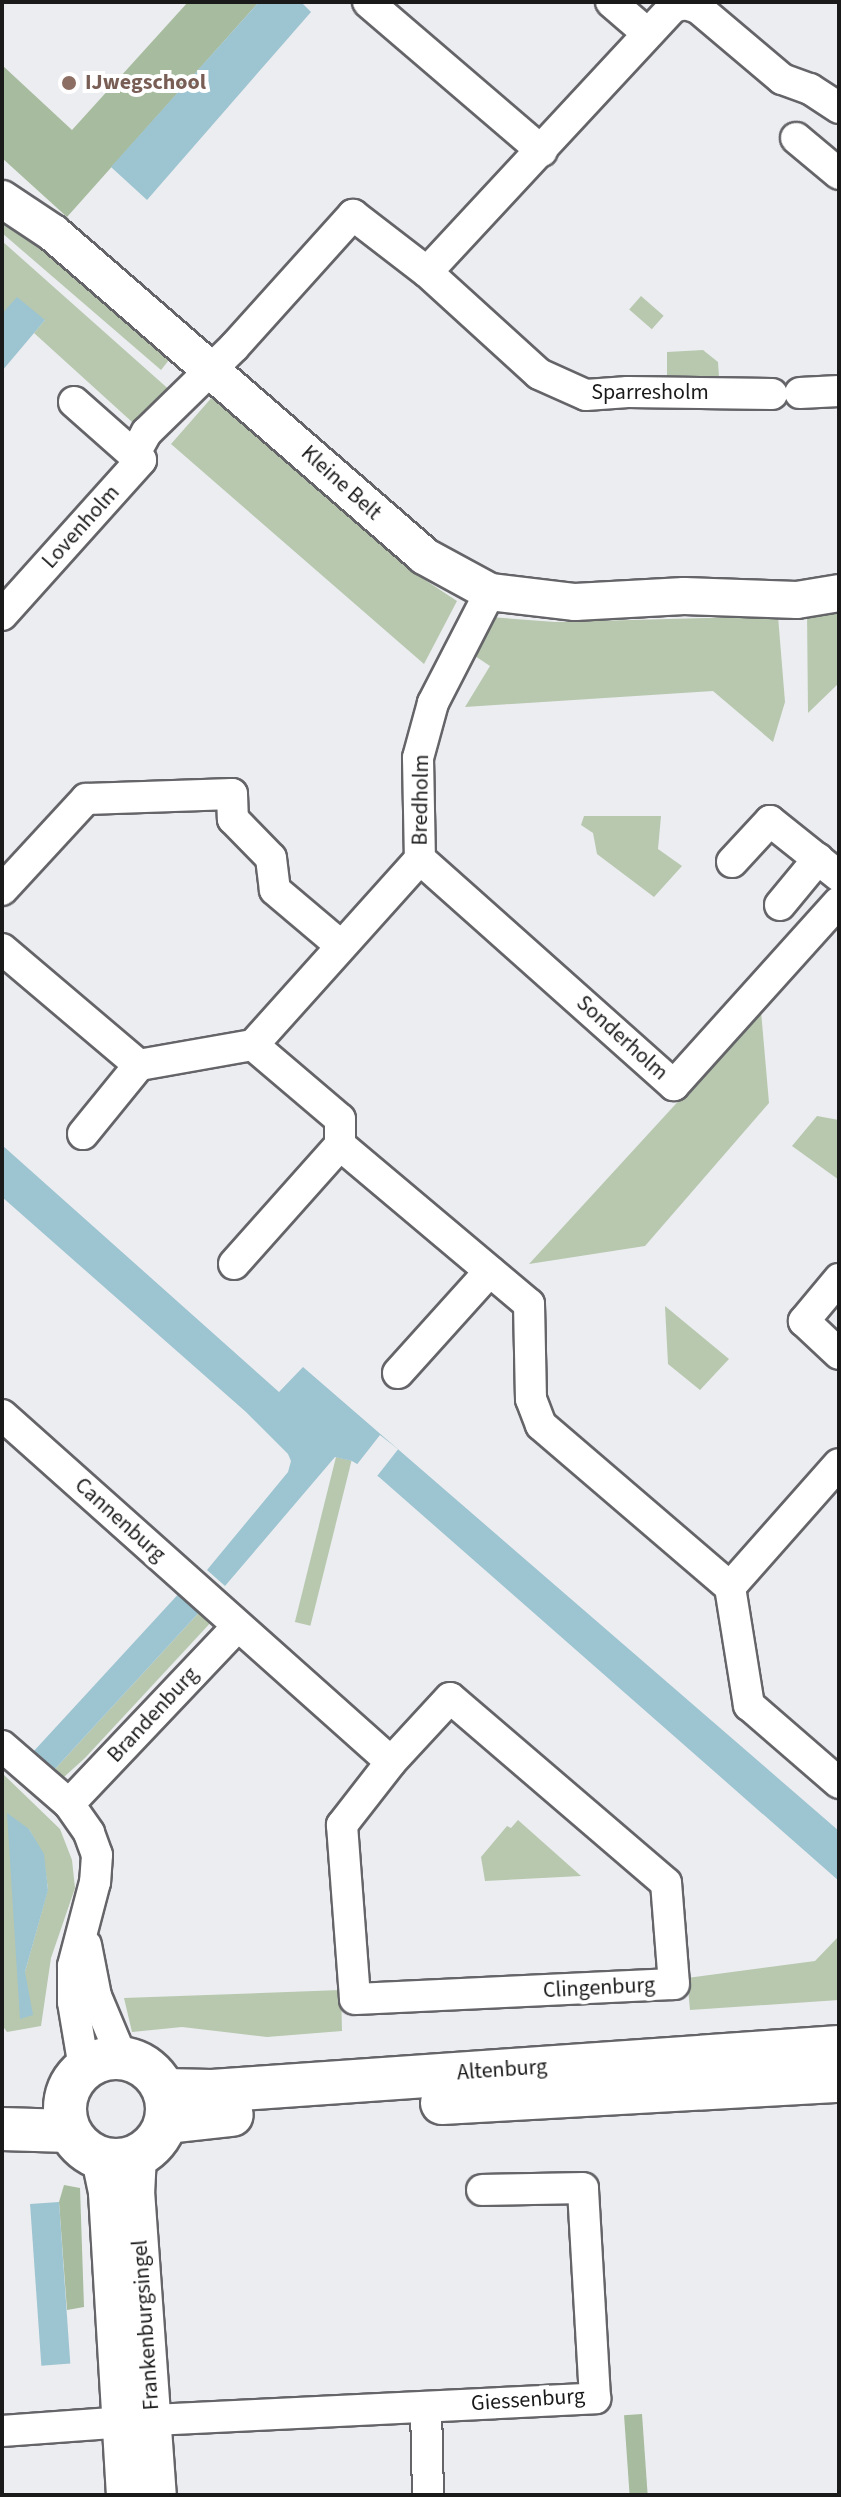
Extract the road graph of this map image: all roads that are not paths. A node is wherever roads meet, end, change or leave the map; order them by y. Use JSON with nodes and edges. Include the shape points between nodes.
{"nodes":[{"id":1,"x":368,"y":2,"type":"edge"},
{"id":2,"x":611,"y":2,"type":"edge"},
{"id":3,"x":685,"y":3,"type":"edge"},
{"id":4,"x":647,"y":33,"type":"junction"},
{"id":5,"x":839,"y":108,"type":"edge"},
{"id":6,"x":796,"y":138,"type":"dead end"},
{"id":7,"x":542,"y":151,"type":"junction"},
{"id":8,"x":2,"y":174,"type":"edge"},
{"id":9,"x":839,"y":174,"type":"edge"},
{"id":10,"x":2,"y":199,"type":"edge"},
{"id":11,"x":53,"y":233,"type":"junction"},
{"id":12,"x":427,"y":272,"type":"junction"},
{"id":13,"x":213,"y":369,"type":"junction"},
{"id":14,"x":839,"y":391,"type":"edge"},
{"id":15,"x":74,"y":402,"type":"dead end"},
{"id":16,"x":134,"y":455,"type":"junction"},
{"id":17,"x":839,"y":580,"type":"edge"},
{"id":18,"x":490,"y":592,"type":"junction"},
{"id":19,"x":839,"y":593,"type":"edge"},
{"id":20,"x":684,"y":596,"type":"junction"},
{"id":21,"x":6,"y":602,"type":"edge"},
{"id":22,"x":420,"y":859,"type":"junction"},
{"id":23,"x":732,"y":862,"type":"dead end"},
{"id":24,"x":828,"y":867,"type":"edge"},
{"id":25,"x":2,"y":890,"type":"edge"},
{"id":26,"x":839,"y":902,"type":"edge"},
{"id":27,"x":780,"y":905,"type":"dead end"},
{"id":28,"x":340,"y":945,"type":"junction"},
{"id":29,"x":2,"y":949,"type":"edge"},
{"id":30,"x":253,"y":1045,"type":"junction"},
{"id":31,"x":139,"y":1065,"type":"junction"},
{"id":32,"x":83,"y":1134,"type":"dead end"},
{"id":33,"x":340,"y":1145,"type":"junction"},
{"id":34,"x":234,"y":1264,"type":"dead end"},
{"id":35,"x":490,"y":1271,"type":"junction"},
{"id":36,"x":839,"y":1279,"type":"edge"},
{"id":37,"x":839,"y":1354,"type":"edge"},
{"id":38,"x":398,"y":1373,"type":"dead end"},
{"id":39,"x":2,"y":1415,"type":"edge"},
{"id":40,"x":839,"y":1464,"type":"edge"},
{"id":41,"x":730,"y":1587,"type":"junction"},
{"id":42,"x":238,"y":1626,"type":"junction"},
{"id":43,"x":2,"y":1746,"type":"edge"},
{"id":44,"x":391,"y":1762,"type":"junction"},
{"id":45,"x":839,"y":1783,"type":"edge"},
{"id":46,"x":69,"y":1804,"type":"junction"},
{"id":47,"x":839,"y":2047,"type":"edge"},
{"id":48,"x":839,"y":2081,"type":"edge"},
{"id":49,"x":86,"y":2087,"type":"junction"},
{"id":50,"x":2,"y":2104,"type":"edge"},
{"id":51,"x":165,"y":2106,"type":"junction"},
{"id":52,"x":2,"y":2129,"type":"edge"},
{"id":53,"x":119,"y":2157,"type":"junction"},
{"id":54,"x":482,"y":2190,"type":"dead end"},
{"id":55,"x":426,"y":2407,"type":"junction"},
{"id":56,"x":136,"y":2422,"type":"junction"},
{"id":57,"x":2,"y":2431,"type":"edge"},
{"id":58,"x":125,"y":2495,"type":"edge"},
{"id":59,"x":158,"y":2495,"type":"edge"},
{"id":60,"x":428,"y":2495,"type":"edge"}],
"edges":[{"from":1,"to":7,"type":"street"},
{"from":2,"to":4,"type":"street"},
{"from":3,"to":4,"type":"street","via":[[673,7]]},
{"from":3,"to":5,"type":"street","via":[[698,8],[782,79]]},
{"from":4,"to":7,"type":"street"},
{"from":6,"to":9,"type":"street"},
{"from":7,"to":12,"type":"street"},
{"from":8,"to":11,"type":"street","name":"Kleine Belt"},
{"from":10,"to":11,"type":"street","name":"Kleine Belt"},
{"from":11,"to":13,"type":"street","name":"Kleine Belt"},
{"from":12,"to":13,"type":"street","name":"Sparresholm","via":[[353,215]]},
{"from":12,"to":14,"type":"street","name":"Sparresholm","via":[[539,374],[586,395]]},
{"from":13,"to":16,"type":"street","name":"Lovenholm","via":[[147,432]]},
{"from":13,"to":18,"type":"street","name":"Kleine Belt","via":[[424,556]]},
{"from":15,"to":16,"type":"street"},
{"from":16,"to":21,"type":"street","name":"Lovenholm","via":[[141,460]]},
{"from":17,"to":20,"type":"street","name":"Kleine Belt","via":[[797,579]]},
{"from":18,"to":20,"type":"street","name":"Kleine Belt","via":[[575,602]]},
{"from":18,"to":22,"type":"street","name":"Bredholm","via":[[433,703],[418,758]]},
{"from":19,"to":20,"type":"street","name":"Kleine Belt","via":[[797,600]]},
{"from":22,"to":26,"type":"street","name":"Sonderholm","via":[[674,1085]]},
{"from":22,"to":28,"type":"street","name":"Bredholm"},
{"from":23,"to":24,"type":"street","via":[[770,821]]},
{"from":24,"to":27,"type":"street"},
{"from":25,"to":28,"type":"street","via":[[86,799],[232,794],[233,819],[271,858],[275,890]]},
{"from":28,"to":30,"type":"street","name":"Bredholm"},
{"from":29,"to":31,"type":"street"},
{"from":30,"to":31,"type":"street"},
{"from":30,"to":33,"type":"street","via":[[340,1119]]},
{"from":31,"to":32,"type":"street"},
{"from":33,"to":34,"type":"street"},
{"from":33,"to":35,"type":"street"},
{"from":35,"to":38,"type":"street"},
{"from":35,"to":41,"type":"street","via":[[529,1304],[531,1399],[541,1425]]},
{"from":36,"to":37,"type":"street","via":[[804,1321]]},
{"from":39,"to":42,"type":"street","name":"Cannenburg"},
{"from":40,"to":41,"type":"street"},
{"from":41,"to":45,"type":"street","via":[[749,1705]]},
{"from":42,"to":44,"type":"street"},
{"from":42,"to":46,"type":"street","name":"Brandenburg"},
{"from":43,"to":46,"type":"street"},
{"from":44,"to":44,"type":"street","name":"Clingenburg","via":[[342,1825],[355,1999],[674,1984],[666,1883],[450,1698]]},
{"from":46,"to":49,"type":"street","via":[[97,1855],[82,1928],[96,1996]]},
{"from":47,"to":51,"type":"main road","name":"Altenburg","via":[[197,2092]]},
{"from":48,"to":51,"type":"main road","name":"Altenburg","via":[[199,2117]]},
{"from":49,"to":50,"type":"main road","via":[[49,2100]]},
{"from":49,"to":51,"type":"main road","via":[[146,2067]]},
{"from":49,"to":52,"type":"main road"},
{"from":49,"to":53,"type":"main road","via":[[83,2149]]},
{"from":51,"to":53,"type":"main road","via":[[159,2137]]},
{"from":53,"to":56,"type":"street","name":"Frankenburgsingel","via":[[107,2193]]},
{"from":54,"to":55,"type":"street","name":"Giessenburg","via":[[583,2188],[595,2398]]},
{"from":55,"to":56,"type":"street","name":"Giessenburg"},
{"from":55,"to":60,"type":"street"},
{"from":56,"to":57,"type":"street","name":"Giessenburg"},
{"from":56,"to":58,"type":"street","name":"Frankenburgsingel"},
{"from":56,"to":59,"type":"street","name":"Frankenburgsingel"}]}
